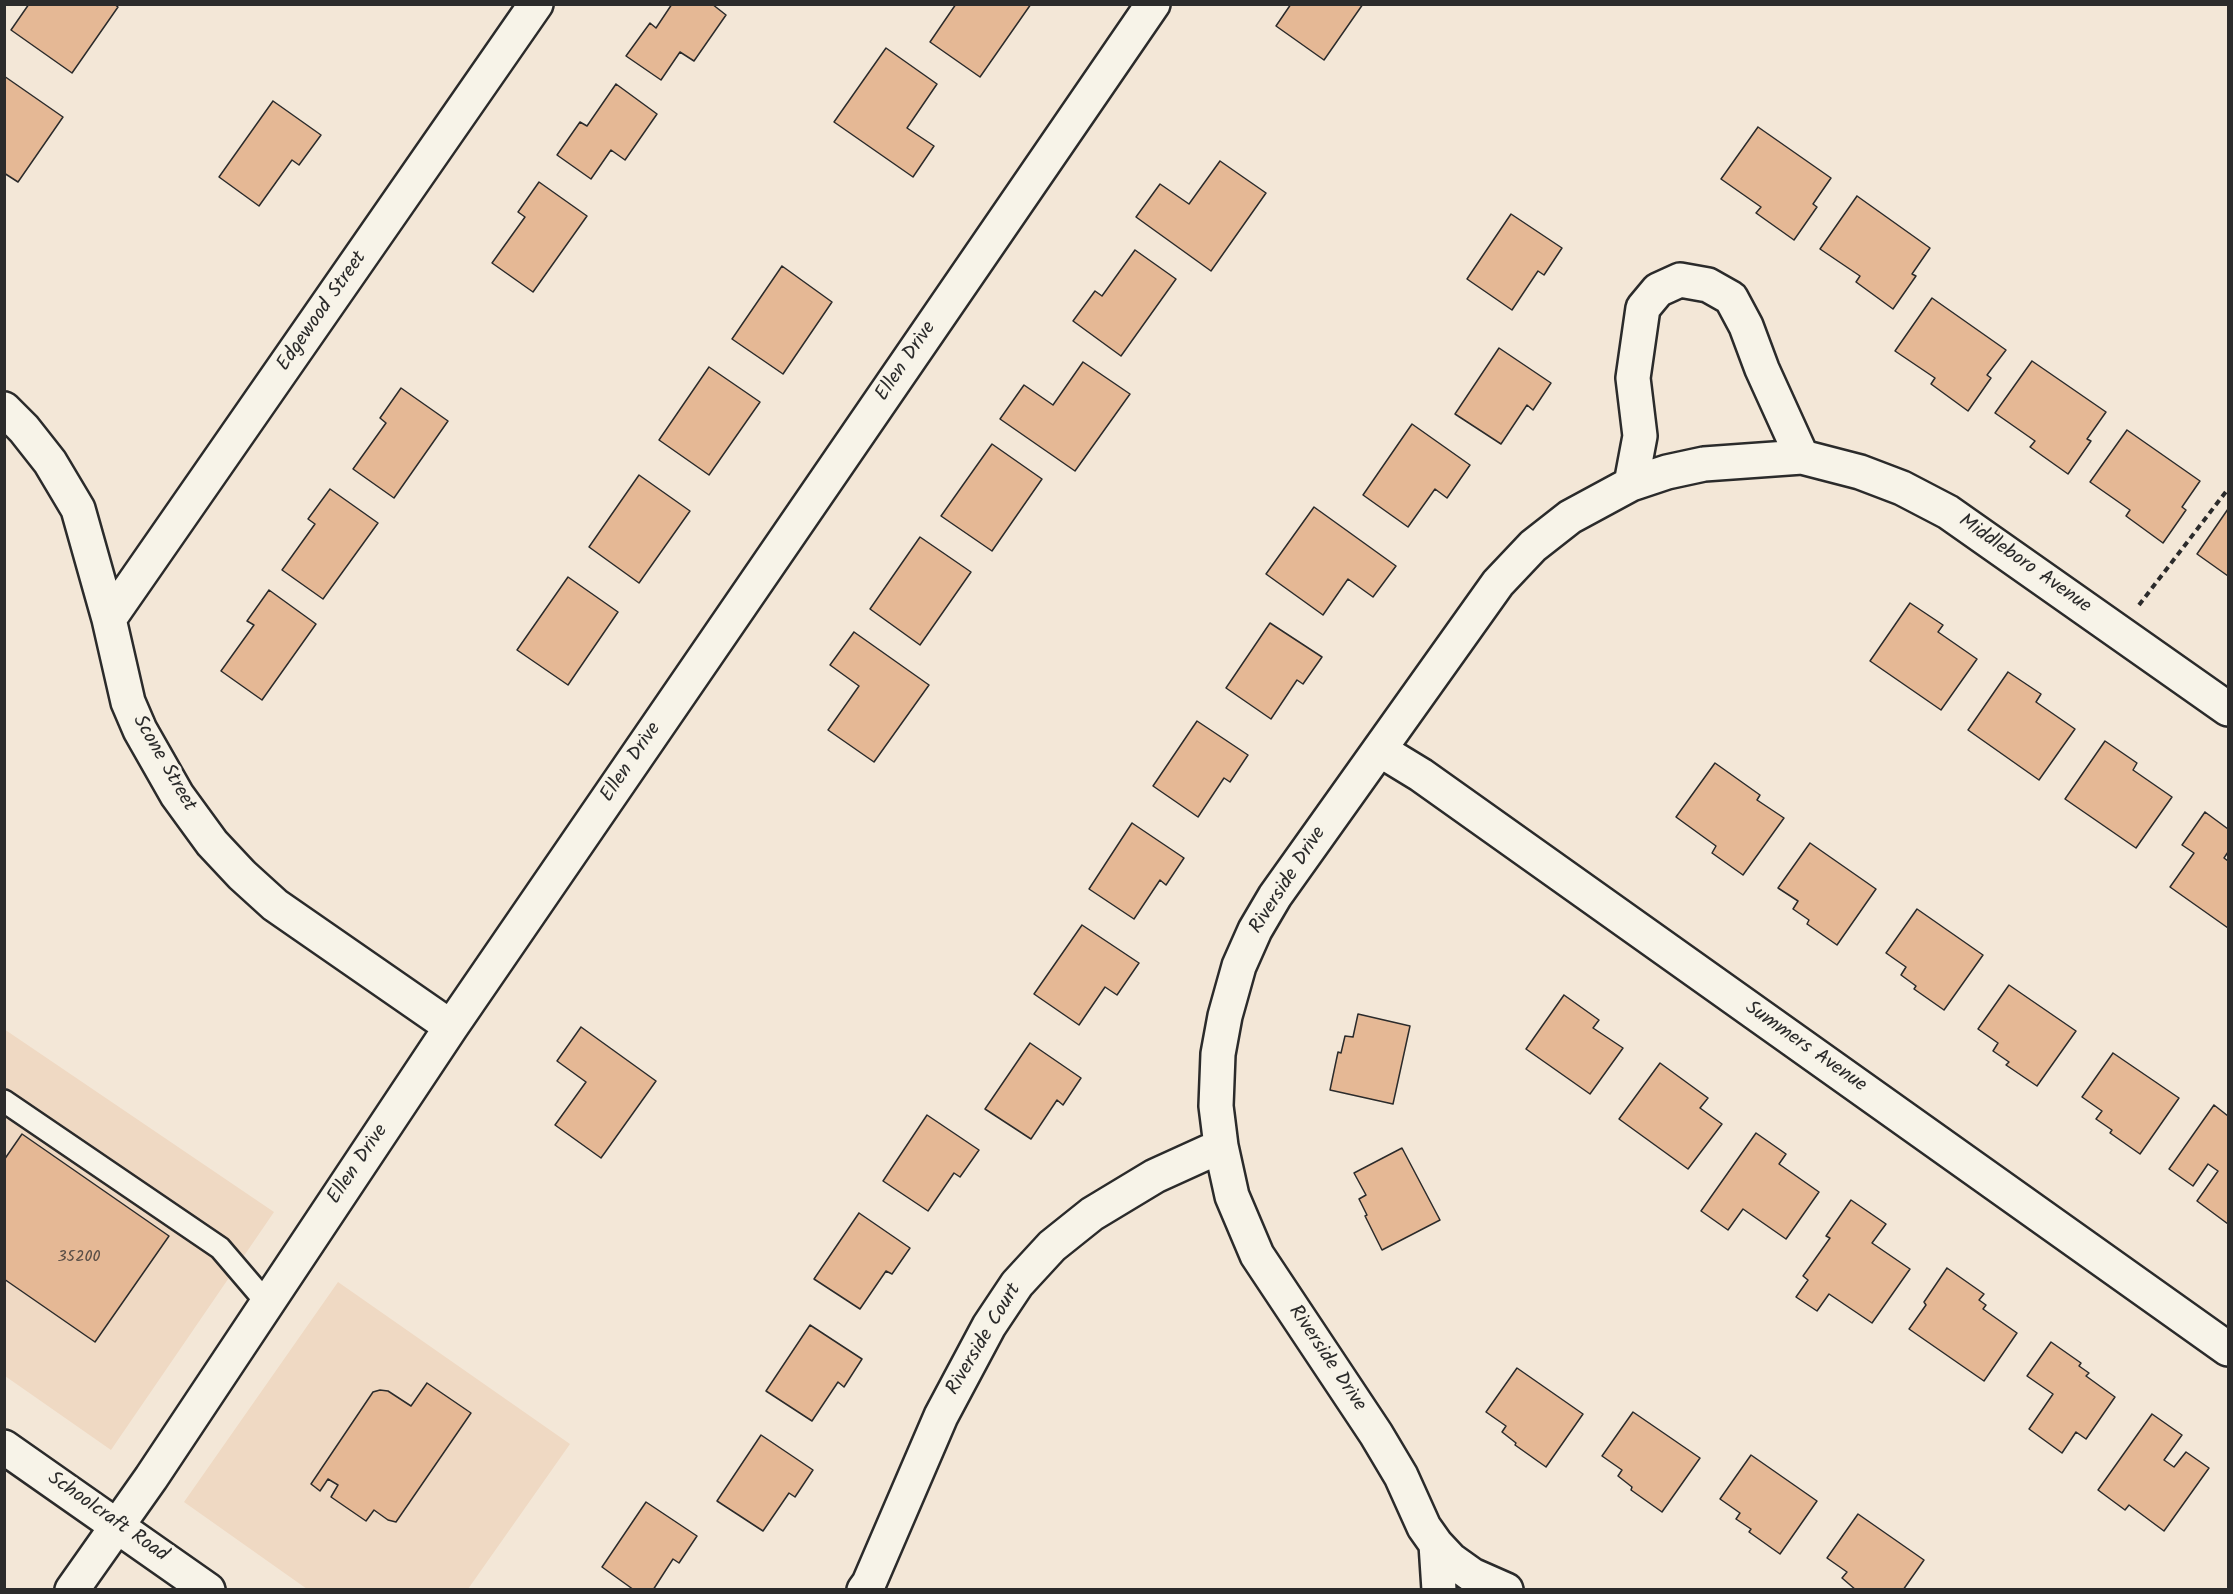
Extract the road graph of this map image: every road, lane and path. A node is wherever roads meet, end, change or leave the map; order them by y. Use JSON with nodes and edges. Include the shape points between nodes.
{"nodes":[{"id":1,"x":536,"y":4,"type":"edge"},
{"id":2,"x":1153,"y":4,"type":"edge"},
{"id":3,"x":4,"y":409,"type":"edge"},
{"id":4,"x":1802,"y":457,"type":"junction"},
{"id":5,"x":1704,"y":464,"type":"joint"},
{"id":6,"x":1631,"y":484,"type":"junction"},
{"id":7,"x":2229,"y":489,"type":"edge"},
{"id":8,"x":109,"y":619,"type":"junction"},
{"id":9,"x":2120,"y":632,"type":"junction"},
{"id":10,"x":2229,"y":709,"type":"edge"},
{"id":11,"x":1380,"y":750,"type":"junction"},
{"id":12,"x":451,"y":1027,"type":"junction"},
{"id":13,"x":4,"y":1101,"type":"edge"},
{"id":14,"x":1221,"y":1146,"type":"junction"},
{"id":15,"x":267,"y":1303,"type":"junction"},
{"id":16,"x":2229,"y":1349,"type":"edge"},
{"id":17,"x":4,"y":1447,"type":"edge"},
{"id":18,"x":117,"y":1525,"type":"junction"},
{"id":19,"x":1436,"y":1544,"type":"junction"},
{"id":20,"x":72,"y":1590,"type":"edge"},
{"id":21,"x":208,"y":1590,"type":"edge"},
{"id":22,"x":864,"y":1590,"type":"edge"},
{"id":23,"x":1439,"y":1590,"type":"edge"},
{"id":24,"x":1506,"y":1590,"type":"edge"}],
"edges":[{"from":1,"to":8,"type":"street","name":"Edgewood Street"},
{"from":2,"to":12,"type":"street","name":"Ellen Drive"},
{"from":3,"to":8,"type":"street","name":"Scone Street","via":[[50,462],[78,509]]},
{"from":4,"to":5,"type":"street","name":"Middleboro Avenue"},
{"from":4,"to":6,"type":"street","via":[[1731,297],[1708,285],[1680,280],[1658,290],[1643,308],[1633,378],[1640,435]]},
{"from":4,"to":9,"type":"street","name":"Middleboro Avenue","via":[[1860,472],[1948,512]]},
{"from":5,"to":6,"type":"street","name":"Riverside Drive"},
{"from":6,"to":11,"type":"street","name":"Riverside Drive","via":[[1570,517],[1533,546],[1503,577]]},
{"from":7,"to":9,"type":"path"},
{"from":8,"to":12,"type":"street","name":"Scone Street","via":[[128,702],[140,730],[177,795],[212,843],[275,904]]},
{"from":9,"to":10,"type":"street","name":"Middleboro Avenue"},
{"from":11,"to":14,"type":"street","name":"Riverside Drive","via":[[1275,896],[1239,966],[1218,1054],[1216,1106]]},
{"from":11,"to":16,"type":"street","name":"Summers Avenue","via":[[1431,782]]},
{"from":12,"to":15,"type":"street","name":"Ellen Drive"},
{"from":13,"to":15,"type":"lane","via":[[220,1248]]},
{"from":14,"to":19,"type":"street","name":"Riverside Drive","via":[[1232,1196],[1257,1256],[1377,1434]]},
{"from":14,"to":22,"type":"street","name":"Riverside Court","via":[[1155,1176],[1092,1214],[1052,1246],[1017,1284],[989,1326],[941,1416]]},
{"from":15,"to":18,"type":"street","name":"Ellen Drive"},
{"from":17,"to":18,"type":"street","name":"Schoolcraft Road"},
{"from":18,"to":20,"type":"street","name":"Ellen Drive"},
{"from":18,"to":21,"type":"street","name":"Schoolcraft Road"},
{"from":19,"to":23,"type":"street","name":"Riverside Drive"},
{"from":19,"to":24,"type":"street","via":[[1472,1575]]}]}
